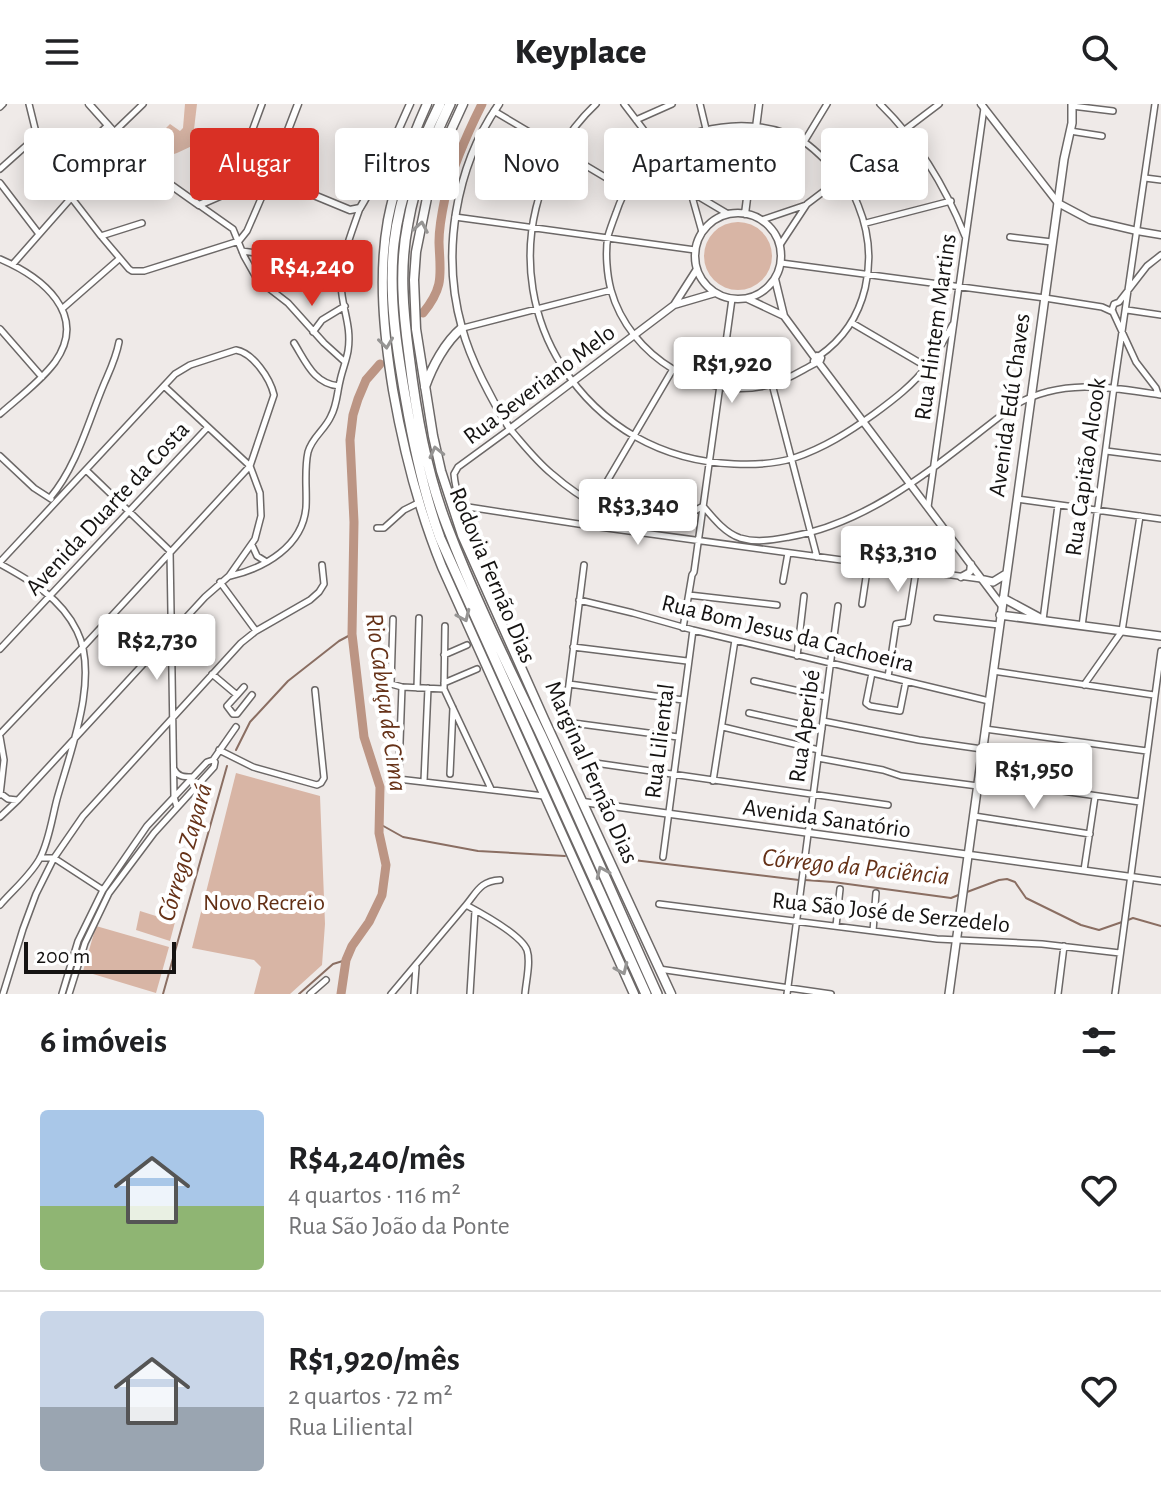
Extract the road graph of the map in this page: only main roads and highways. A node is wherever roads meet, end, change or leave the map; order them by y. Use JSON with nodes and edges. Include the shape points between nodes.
{"nodes":[{"id":1,"x":427,"y":104,"type":"edge"},
{"id":2,"x":440,"y":104,"type":"edge"},
{"id":3,"x":450,"y":104,"type":"edge"},
{"id":4,"x":463,"y":104,"type":"edge"},
{"id":5,"x":1071,"y":107,"type":"edge"},
{"id":6,"x":1064,"y":159,"type":"junction"},
{"id":7,"x":462,"y":328,"type":"road end"},
{"id":8,"x":425,"y":388,"type":"junction"},
{"id":9,"x":1006,"y":574,"type":"junction"},
{"id":10,"x":984,"y":580,"type":"road end"},
{"id":11,"x":1002,"y":602,"type":"junction"},
{"id":12,"x":1000,"y":615,"type":"junction"},
{"id":13,"x":1021,"y":618,"type":"junction"},
{"id":14,"x":1043,"y":620,"type":"junction"},
{"id":15,"x":1161,"y":636,"type":"edge"},
{"id":16,"x":634,"y":994,"type":"edge"},
{"id":17,"x":646,"y":994,"type":"edge"},
{"id":18,"x":657,"y":994,"type":"edge"},
{"id":19,"x":671,"y":994,"type":"edge"},
{"id":20,"x":949,"y":994,"type":"edge"}],
"edges":[{"from":1,"to":16,"type":"highway","one_way":true,"via":[[403,160],[387,222],[383,264],[383,314],[404,450],[442,567]]},
{"from":2,"to":17,"type":"highway","name":"Rodovia Fernão Dias","via":[[413,162],[394,245],[394,319],[415,450],[440,538]]},
{"from":18,"to":3,"type":"highway","name":"Rodovia Fernão Dias","one_way":true,"via":[[476,596],[433,483],[402,303],[404,248],[423,166]]},
{"from":8,"to":4,"type":"highway","name":"Marginal Fernão Dias","one_way":true,"via":[[416,329],[416,252],[430,183]]},
{"from":5,"to":6,"type":"main road","name":"Avenida Edú Chaves"},
{"from":5,"to":6,"type":"main road","name":"Avenida Edú Chaves"},
{"from":6,"to":9,"type":"main road","name":"Avenida Edú Chaves"},
{"from":7,"to":8,"type":"highway","via":[[439,357]]},
{"from":19,"to":8,"type":"highway","name":"Marginal Fernão Dias","one_way":true,"via":[[457,523]]},
{"from":9,"to":10,"type":"main road","via":[[993,582]]},
{"from":9,"to":11,"type":"main road","name":"Avenida Edú Chaves"},
{"from":11,"to":12,"type":"main road","name":"Avenida Edú Chaves"},
{"from":11,"to":13,"type":"main road"},
{"from":11,"to":14,"type":"main road"},
{"from":12,"to":13,"type":"main road"},
{"from":12,"to":20,"type":"main road","name":"Avenida Edú Chaves"},
{"from":13,"to":14,"type":"main road"},
{"from":14,"to":15,"type":"main road"}]}
